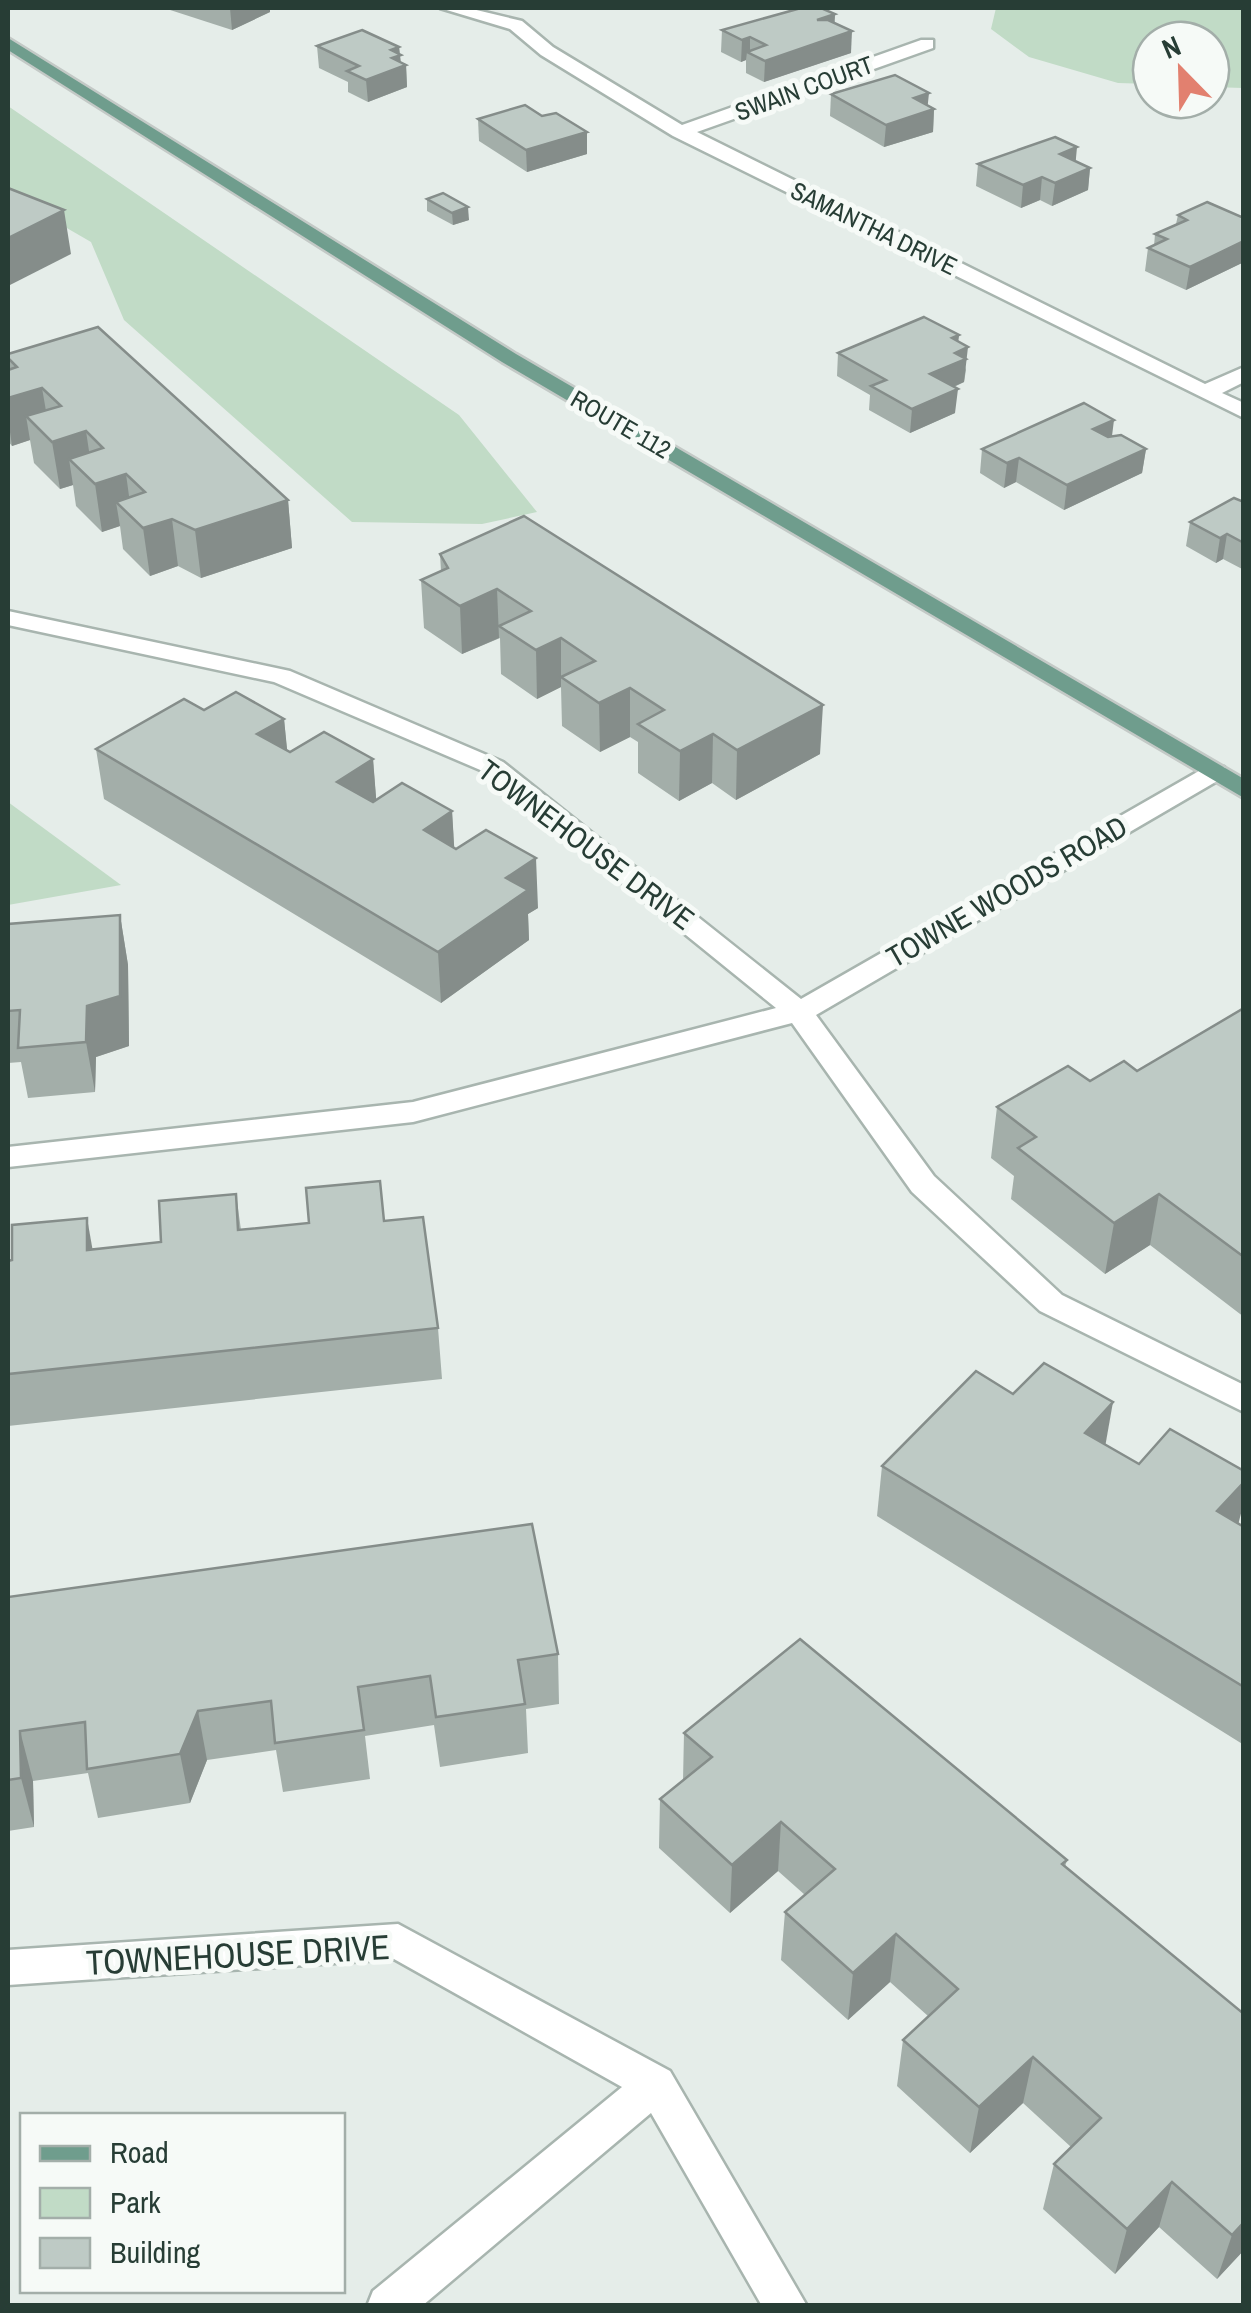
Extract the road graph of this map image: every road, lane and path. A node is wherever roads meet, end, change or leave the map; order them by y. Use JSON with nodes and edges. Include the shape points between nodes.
{"nodes":[{"id":1,"x":449,"y":8,"type":"edge"},
{"id":2,"x":513,"y":16,"type":"edge"},
{"id":3,"x":8,"y":43,"type":"edge"},
{"id":4,"x":927,"y":44,"type":"dead end"},
{"id":5,"x":680,"y":132,"type":"junction"},
{"id":6,"x":1244,"y":374,"type":"edge"},
{"id":7,"x":1204,"y":392,"type":"junction"},
{"id":8,"x":1244,"y":412,"type":"edge"},
{"id":9,"x":8,"y":618,"type":"edge"},
{"id":10,"x":1214,"y":772,"type":"junction"},
{"id":11,"x":1244,"y":790,"type":"edge"},
{"id":12,"x":800,"y":1012,"type":"junction"},
{"id":13,"x":8,"y":1158,"type":"edge"},
{"id":14,"x":1244,"y":1400,"type":"edge"},
{"id":15,"x":8,"y":1968,"type":"edge"},
{"id":16,"x":656,"y":2084,"type":"junction"},
{"id":17,"x":388,"y":2306,"type":"edge"},
{"id":18,"x":786,"y":2306,"type":"edge"}],
"edges":[{"from":1,"to":2,"type":"street"},
{"from":2,"to":5,"type":"street","name":"SAMANTHA DRIVE","via":[[594,83]]},
{"from":3,"to":10,"type":"main road","name":"ROUTE 112","via":[[508,358]]},
{"from":4,"to":5,"type":"street","name":"SWAIN COURT"},
{"from":5,"to":7,"type":"street","name":"SAMANTHA DRIVE"},
{"from":6,"to":7,"type":"street"},
{"from":7,"to":8,"type":"street","name":"SAMANTHA DRIVE"},
{"from":9,"to":12,"type":"street","name":"TOWNEHOUSE DRIVE","via":[[281,676],[494,767]]},
{"from":10,"to":11,"type":"main road","name":"ROUTE 112"},
{"from":10,"to":12,"type":"street","name":"TOWNE WOODS ROAD"},
{"from":12,"to":13,"type":"street","via":[[412,1112]]},
{"from":12,"to":14,"type":"street","name":"TOWNEHOUSE DRIVE","via":[[923,1184],[1052,1303]]},
{"from":15,"to":16,"type":"street","name":"TOWNEHOUSE DRIVE","via":[[398,1941]]},
{"from":16,"to":17,"type":"street"},
{"from":16,"to":18,"type":"street"}]}
